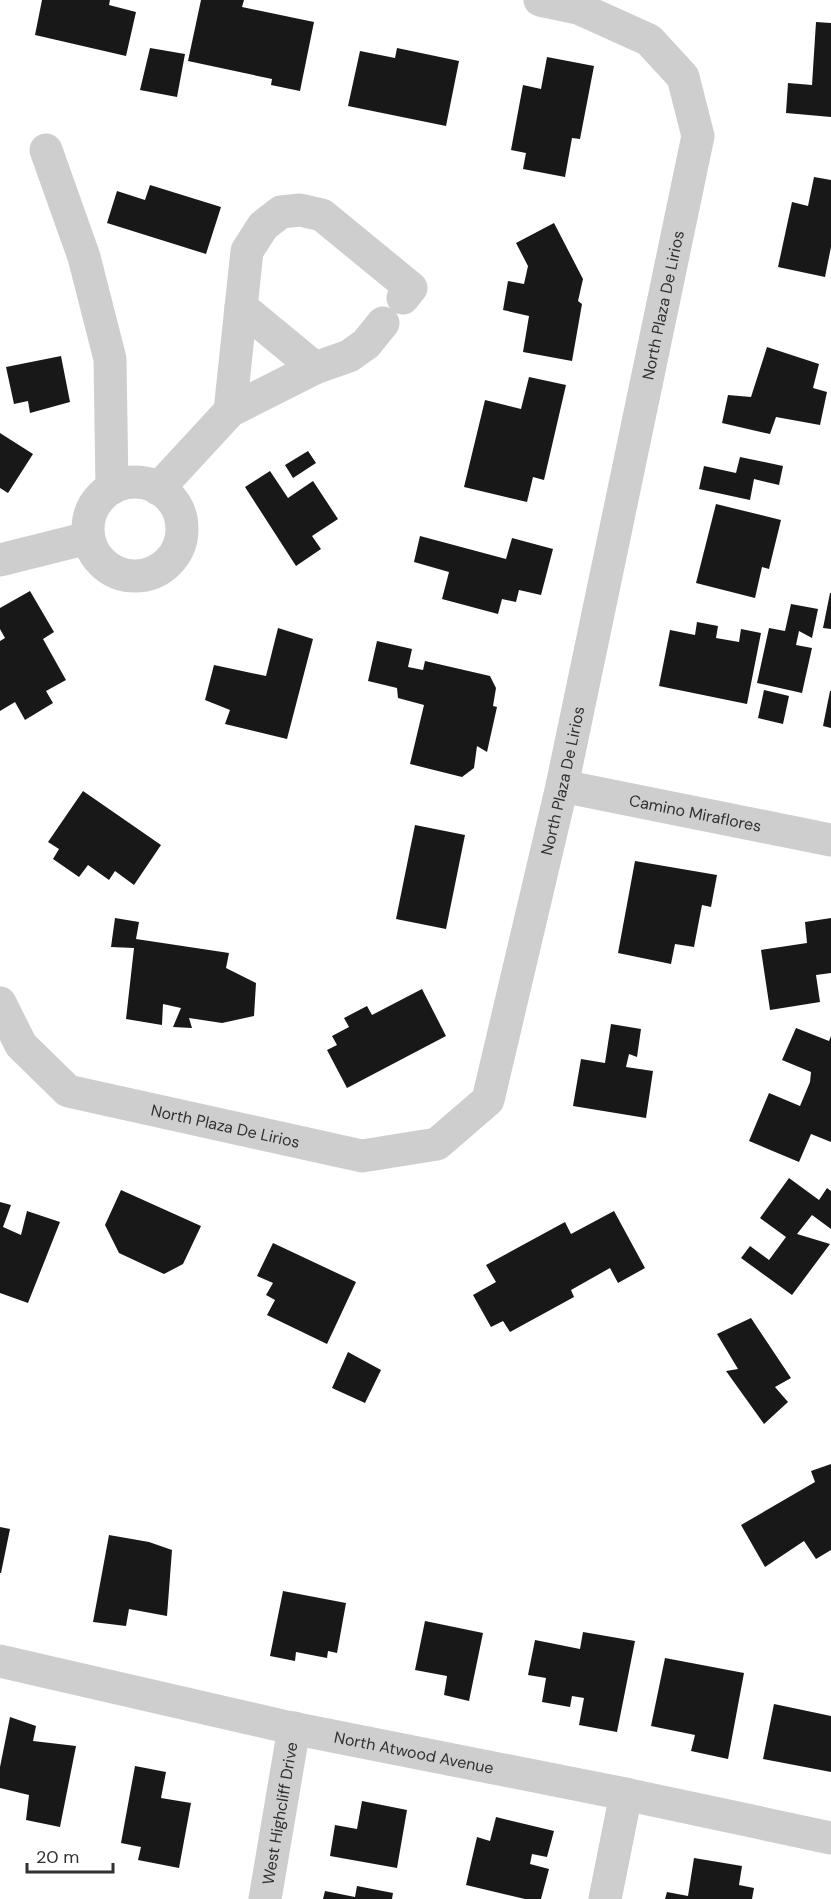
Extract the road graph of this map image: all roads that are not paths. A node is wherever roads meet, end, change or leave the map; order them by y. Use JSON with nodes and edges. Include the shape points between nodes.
{"nodes":[{"id":1,"x":540,"y":0,"type":"edge"},
{"id":2,"x":46,"y":150,"type":"dead end"},
{"id":3,"x":403,"y":297,"type":"dead end"},
{"id":4,"x":241,"y":306,"type":"junction"},
{"id":5,"x":383,"y":323,"type":"dead end"},
{"id":6,"x":315,"y":368,"type":"junction"},
{"id":7,"x":230,"y":411,"type":"junction"},
{"id":8,"x":112,"y":488,"type":"junction"},
{"id":9,"x":158,"y":489,"type":"junction"},
{"id":10,"x":88,"y":538,"type":"junction"},
{"id":11,"x":0,"y":560,"type":"edge"},
{"id":12,"x":562,"y":786,"type":"junction"},
{"id":13,"x":831,"y":840,"type":"edge"},
{"id":14,"x":0,"y":1003,"type":"edge"},
{"id":15,"x":0,"y":1661,"type":"edge"},
{"id":16,"x":294,"y":1728,"type":"junction"},
{"id":17,"x":626,"y":1794,"type":"junction"},
{"id":18,"x":831,"y":1838,"type":"edge"},
{"id":19,"x":265,"y":1899,"type":"edge"},
{"id":20,"x":605,"y":1899,"type":"edge"}],
"edges":[{"from":1,"to":12,"type":"street","name":"North Plaza De Lirios","via":[[579,8],[649,40],[683,77],[698,136]]},
{"from":2,"to":8,"type":"street","via":[[84,257],[110,359]]},
{"from":3,"to":4,"type":"street","via":[[411,288],[321,215],[300,210],[281,212],[263,226],[247,251]]},
{"from":4,"to":6,"type":"street"},
{"from":4,"to":7,"type":"street"},
{"from":5,"to":6,"type":"street","via":[[349,357]]},
{"from":6,"to":7,"type":"street"},
{"from":7,"to":9,"type":"street"},
{"from":8,"to":9,"type":"street","via":[[143,483]]},
{"from":8,"to":10,"type":"street","via":[[92,509]]},
{"from":9,"to":10,"type":"street","via":[[170,498],[182,527],[173,557],[162,568],[132,577],[117,573],[103,565]]},
{"from":10,"to":11,"type":"street"},
{"from":12,"to":13,"type":"street","name":"Camino Miraflores"},
{"from":12,"to":14,"type":"street","name":"North Plaza De Lirios","via":[[488,1100],[438,1144],[362,1156],[68,1091],[21,1045]]},
{"from":15,"to":16,"type":"street","name":"North Atwood Avenue"},
{"from":16,"to":17,"type":"street","name":"North Atwood Avenue"},
{"from":16,"to":19,"type":"street","name":"West Highcliff Drive"},
{"from":17,"to":18,"type":"street","name":"North Atwood Avenue"},
{"from":17,"to":20,"type":"street"}]}
